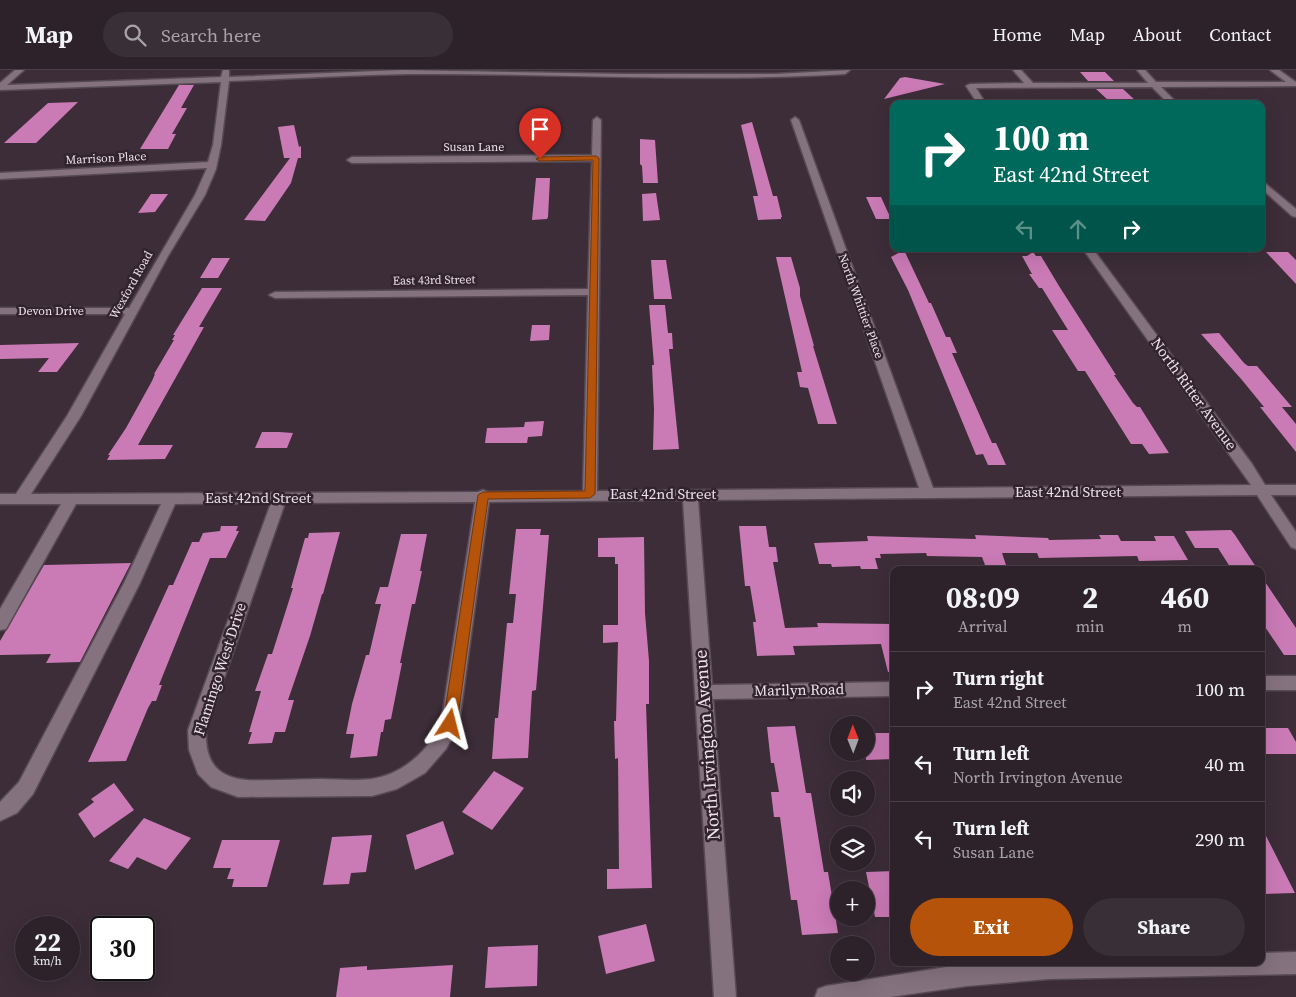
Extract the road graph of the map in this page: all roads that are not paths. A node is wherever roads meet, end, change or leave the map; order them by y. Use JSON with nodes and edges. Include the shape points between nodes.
{"nodes":[{"id":1,"x":20,"y":70,"type":"edge"},
{"id":2,"x":846,"y":70,"type":"edge"},
{"id":3,"x":1018,"y":70,"type":"edge"},
{"id":4,"x":1141,"y":70,"type":"edge"},
{"id":5,"x":1274,"y":70,"type":"edge"},
{"id":6,"x":653,"y":73,"type":"edge"},
{"id":7,"x":225,"y":75,"type":"edge"},
{"id":8,"x":1031,"y":86,"type":"junction"},
{"id":9,"x":1155,"y":86,"type":"junction"},
{"id":10,"x":0,"y":87,"type":"edge"},
{"id":11,"x":979,"y":100,"type":"edge"},
{"id":12,"x":1170,"y":100,"type":"edge"},
{"id":13,"x":597,"y":120,"type":"dead end"},
{"id":14,"x":795,"y":120,"type":"dead end"},
{"id":15,"x":596,"y":158,"type":"junction"},
{"id":16,"x":352,"y":160,"type":"dead end"},
{"id":17,"x":212,"y":165,"type":"junction"},
{"id":18,"x":0,"y":176,"type":"edge"},
{"id":19,"x":1265,"y":187,"type":"edge"},
{"id":20,"x":1296,"y":214,"type":"edge"},
{"id":21,"x":1090,"y":252,"type":"edge"},
{"id":22,"x":593,"y":292,"type":"junction"},
{"id":23,"x":276,"y":295,"type":"dead end"},
{"id":24,"x":0,"y":311,"type":"edge"},
{"id":25,"x":133,"y":311,"type":"junction"},
{"id":26,"x":1261,"y":490,"type":"junction"},
{"id":27,"x":1296,"y":490,"type":"edge"},
{"id":28,"x":928,"y":493,"type":"junction"},
{"id":29,"x":590,"y":494,"type":"junction"},
{"id":30,"x":690,"y":494,"type":"junction"},
{"id":31,"x":483,"y":495,"type":"junction"},
{"id":32,"x":171,"y":497,"type":"junction"},
{"id":33,"x":72,"y":498,"type":"junction"},
{"id":34,"x":280,"y":498,"type":"junction"},
{"id":35,"x":0,"y":499,"type":"edge"},
{"id":36,"x":20,"y":499,"type":"junction"},
{"id":37,"x":1296,"y":542,"type":"edge"},
{"id":38,"x":0,"y":624,"type":"edge"},
{"id":39,"x":1265,"y":683,"type":"edge"},
{"id":40,"x":1296,"y":683,"type":"edge"},
{"id":41,"x":890,"y":689,"type":"edge"},
{"id":42,"x":704,"y":692,"type":"junction"},
{"id":43,"x":0,"y":812,"type":"edge"},
{"id":44,"x":1296,"y":963,"type":"edge"},
{"id":45,"x":1265,"y":964,"type":"edge"},
{"id":46,"x":1114,"y":966,"type":"edge"},
{"id":47,"x":725,"y":997,"type":"edge"},
{"id":48,"x":826,"y":997,"type":"edge"}],
"edges":[{"from":1,"to":10,"type":"street"},
{"from":2,"to":6,"type":"street","via":[[822,74]]},
{"from":3,"to":8,"type":"street"},
{"from":4,"to":9,"type":"street"},
{"from":5,"to":9,"type":"street","via":[[1294,84]]},
{"from":6,"to":7,"type":"street"},
{"from":7,"to":10,"type":"street"},
{"from":7,"to":17,"type":"street","name":"Wexford Road"},
{"from":8,"to":9,"type":"street"},
{"from":8,"to":11,"type":"street","via":[[970,86]]},
{"from":9,"to":12,"type":"street"},
{"from":13,"to":15,"type":"street"},
{"from":14,"to":28,"type":"street","name":"North Whittier Place"},
{"from":15,"to":16,"type":"street","name":"Susan Lane"},
{"from":15,"to":22,"type":"street"},
{"from":17,"to":18,"type":"street","name":"Marrison Place"},
{"from":17,"to":25,"type":"street","name":"Wexford Road","via":[[195,206]]},
{"from":19,"to":20,"type":"street"},
{"from":21,"to":26,"type":"street","name":"North Ritter Avenue"},
{"from":22,"to":23,"type":"street","name":"East 43rd Street"},
{"from":22,"to":29,"type":"street"},
{"from":24,"to":25,"type":"street","name":"Devon Drive"},
{"from":25,"to":36,"type":"street","name":"Wexford Road","via":[[74,416]]},
{"from":26,"to":27,"type":"street","name":"East 42nd Street"},
{"from":26,"to":28,"type":"street","name":"East 42nd Street"},
{"from":26,"to":37,"type":"street","name":"North Ritter Avenue"},
{"from":28,"to":30,"type":"street","name":"East 42nd Street"},
{"from":29,"to":30,"type":"street","name":"East 42nd Street"},
{"from":29,"to":31,"type":"street","name":"East 42nd Street"},
{"from":30,"to":42,"type":"street","name":"North Irvington Avenue"},
{"from":31,"to":34,"type":"street","name":"East 42nd Street"},
{"from":31,"to":34,"type":"street","name":"Flamingo West Drive","via":[[450,724],[439,747],[419,767],[388,784],[237,788],[212,776],[201,763],[196,747],[197,730]]},
{"from":32,"to":33,"type":"street","name":"East 42nd Street"},
{"from":32,"to":34,"type":"street","name":"East 42nd Street"},
{"from":32,"to":43,"type":"street","via":[[132,583],[26,788],[10,807]]},
{"from":33,"to":36,"type":"street","name":"East 42nd Street"},
{"from":33,"to":38,"type":"street"},
{"from":35,"to":36,"type":"street","name":"East 42nd Street"},
{"from":39,"to":40,"type":"street"},
{"from":41,"to":42,"type":"street","name":"Marilyn Road"},
{"from":42,"to":47,"type":"street","name":"North Irvington Avenue"},
{"from":44,"to":45,"type":"street"},
{"from":46,"to":48,"type":"street","via":[[1016,970],[883,986]]}]}
